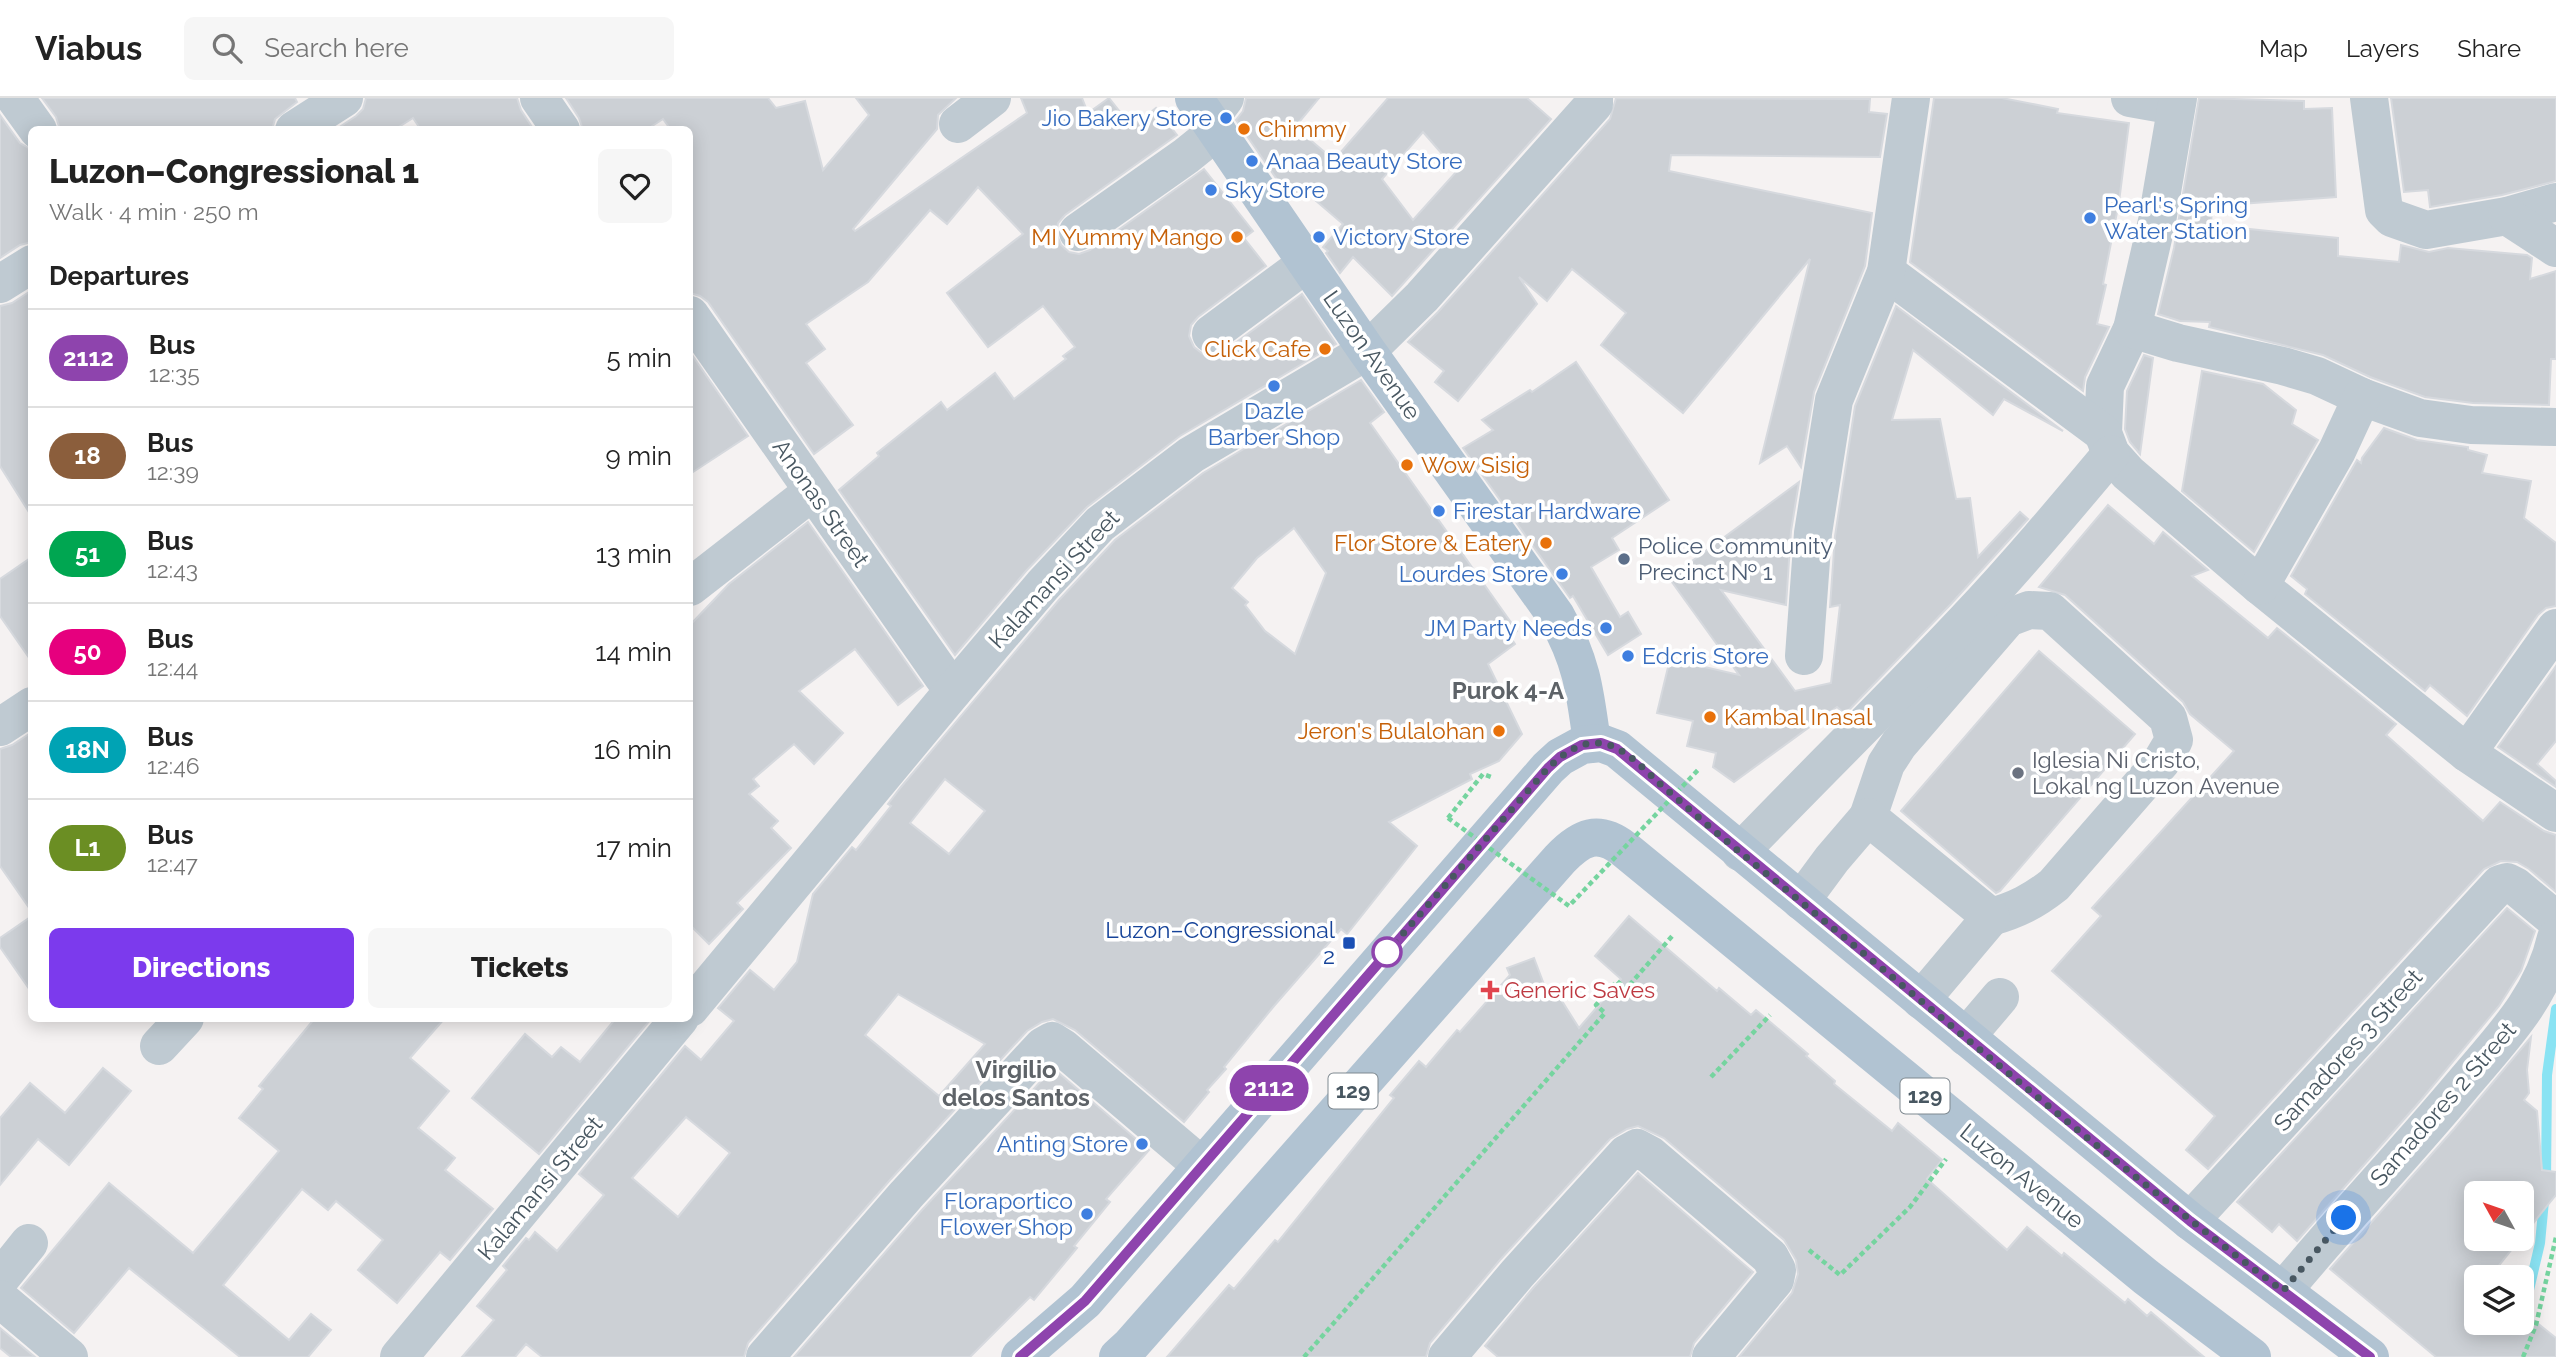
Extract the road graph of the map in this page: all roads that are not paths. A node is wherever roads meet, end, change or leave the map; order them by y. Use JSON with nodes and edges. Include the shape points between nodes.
{"nodes":[{"id":1,"x":15,"y":98,"type":"edge"},
{"id":2,"x":344,"y":98,"type":"edge"},
{"id":3,"x":539,"y":98,"type":"edge"},
{"id":4,"x":992,"y":98,"type":"edge"},
{"id":5,"x":1594,"y":98,"type":"edge"},
{"id":6,"x":1911,"y":98,"type":"edge"},
{"id":7,"x":2130,"y":98,"type":"edge"},
{"id":8,"x":2369,"y":98,"type":"edge"},
{"id":9,"x":2177,"y":102,"type":"edge"},
{"id":10,"x":1211,"y":112,"type":"edge"},
{"id":11,"x":958,"y":124,"type":"dead end"},
{"id":12,"x":35,"y":126,"type":"edge"},
{"id":13,"x":300,"y":126,"type":"edge"},
{"id":14,"x":558,"y":126,"type":"edge"},
{"id":15,"x":2556,"y":202,"type":"edge"},
{"id":16,"x":2507,"y":216,"type":"junction"},
{"id":17,"x":1078,"y":232,"type":"dead end"},
{"id":18,"x":2556,"y":248,"type":"edge"},
{"id":19,"x":1307,"y":263,"type":"junction"},
{"id":20,"x":28,"y":266,"type":"edge"},
{"id":21,"x":1886,"y":272,"type":"junction"},
{"id":22,"x":0,"y":284,"type":"edge"},
{"id":23,"x":693,"y":319,"type":"edge"},
{"id":24,"x":2132,"y":329,"type":"junction"},
{"id":25,"x":1211,"y":334,"type":"dead end"},
{"id":26,"x":1367,"y":351,"type":"junction"},
{"id":27,"x":2362,"y":397,"type":"junction"},
{"id":28,"x":2556,"y":427,"type":"edge"},
{"id":29,"x":2107,"y":443,"type":"junction"},
{"id":30,"x":2126,"y":490,"type":"dead end"},
{"id":31,"x":813,"y":492,"type":"junction"},
{"id":32,"x":693,"y":585,"type":"edge"},
{"id":33,"x":2260,"y":586,"type":"junction"},
{"id":34,"x":2556,"y":628,"type":"edge"},
{"id":35,"x":1804,"y":656,"type":"dead end"},
{"id":36,"x":953,"y":691,"type":"junction"},
{"id":37,"x":28,"y":708,"type":"edge"},
{"id":38,"x":0,"y":727,"type":"edge"},
{"id":39,"x":1592,"y":743,"type":"junction"},
{"id":40,"x":2467,"y":753,"type":"junction"},
{"id":41,"x":2486,"y":796,"type":"dead end"},
{"id":42,"x":2556,"y":813,"type":"edge"},
{"id":43,"x":1868,"y":817,"type":"junction"},
{"id":44,"x":1740,"y":852,"type":"junction"},
{"id":45,"x":1801,"y":901,"type":"junction"},
{"id":46,"x":1991,"y":917,"type":"junction"},
{"id":47,"x":2556,"y":920,"type":"edge"},
{"id":48,"x":2556,"y":938,"type":"edge"},
{"id":49,"x":2000,"y":997,"type":"dead end"},
{"id":50,"x":1921,"y":1000,"type":"junction"},
{"id":51,"x":693,"y":1004,"type":"edge"},
{"id":52,"x":181,"y":1022,"type":"edge"},
{"id":53,"x":677,"y":1022,"type":"edge"},
{"id":54,"x":1966,"y":1037,"type":"junction"},
{"id":55,"x":159,"y":1046,"type":"dead end"},
{"id":56,"x":1202,"y":1166,"type":"junction"},
{"id":57,"x":2190,"y":1221,"type":"junction"},
{"id":58,"x":29,"y":1243,"type":"dead end"},
{"id":59,"x":0,"y":1279,"type":"edge"},
{"id":60,"x":2283,"y":1291,"type":"junction"},
{"id":61,"x":0,"y":1299,"type":"edge"},
{"id":62,"x":2246,"y":1355,"type":"edge"},
{"id":63,"x":69,"y":1357,"type":"edge"},
{"id":64,"x":399,"y":1357,"type":"edge"},
{"id":65,"x":765,"y":1357,"type":"edge"},
{"id":66,"x":1020,"y":1357,"type":"edge"},
{"id":67,"x":1118,"y":1357,"type":"edge"},
{"id":68,"x":1447,"y":1357,"type":"edge"},
{"id":69,"x":1712,"y":1357,"type":"edge"},
{"id":70,"x":2370,"y":1357,"type":"edge"}],
"edges":[{"from":1,"to":12,"type":"street"},
{"from":2,"to":13,"type":"street"},
{"from":3,"to":14,"type":"street"},
{"from":4,"to":11,"type":"street"},
{"from":5,"to":26,"type":"street","name":"Kalamansi Street","via":[[1594,104],[1431,287]]},
{"from":6,"to":21,"type":"street"},
{"from":7,"to":9,"type":"street"},
{"from":8,"to":16,"type":"street","via":[[2384,210],[2392,218],[2426,230]]},
{"from":9,"to":24,"type":"street","via":[[2157,221]]},
{"from":10,"to":17,"type":"street","via":[[1186,156]]},
{"from":10,"to":19,"type":"main road","name":"Luzon Avenue"},
{"from":15,"to":16,"type":"street"},
{"from":16,"to":18,"type":"street"},
{"from":19,"to":25,"type":"street"},
{"from":19,"to":26,"type":"main road","name":"Luzon Avenue"},
{"from":20,"to":22,"type":"street"},
{"from":21,"to":29,"type":"street"},
{"from":21,"to":35,"type":"street","via":[[1833,400],[1813,533]]},
{"from":23,"to":31,"type":"street","name":"Anonas Street"},
{"from":24,"to":27,"type":"street","via":[[2317,376]]},
{"from":24,"to":29,"type":"street","via":[[2105,386]]},
{"from":26,"to":36,"type":"street","name":"Kalamansi Street","via":[[1191,455],[1100,524]]},
{"from":26,"to":39,"type":"main road","name":"Luzon Avenue","via":[[1556,616],[1576,653]]},
{"from":27,"to":28,"type":"street","via":[[2420,418],[2471,425]]},
{"from":27,"to":33,"type":"street","via":[[2337,451]]},
{"from":29,"to":33,"type":"street","via":[[2128,473]]},
{"from":29,"to":44,"type":"street","via":[[2028,553]]},
{"from":30,"to":41,"type":"street"},
{"from":31,"to":32,"type":"street"},
{"from":31,"to":36,"type":"street","name":"Anonas Street"},
{"from":33,"to":40,"type":"street"},
{"from":34,"to":40,"type":"street"},
{"from":36,"to":51,"type":"street","name":"Kalamansi Street"},
{"from":37,"to":38,"type":"street"},
{"from":39,"to":44,"type":"main road","via":[[1610,746],[1634,762]]},
{"from":39,"to":56,"type":"main road","via":[[1571,750],[1548,768]]},
{"from":40,"to":42,"type":"street"},
{"from":43,"to":45,"type":"street"},
{"from":43,"to":46,"type":"street"},
{"from":43,"to":46,"type":"street","via":[[1886,764],[1899,744],[2008,618],[2029,610],[2050,611],[2168,718],[2174,740],[2161,762],[2054,884],[2017,910]]},
{"from":44,"to":45,"type":"main road"},
{"from":45,"to":50,"type":"main road"},
{"from":46,"to":50,"type":"street"},
{"from":47,"to":57,"type":"street","name":"Samadores 3 Street","via":[[2515,886],[2500,884]]},
{"from":48,"to":60,"type":"street","name":"Samadores 2 Street","via":[[2550,964],[2529,1004]]},
{"from":49,"to":54,"type":"street"},
{"from":50,"to":54,"type":"main road"},
{"from":52,"to":55,"type":"street"},
{"from":53,"to":64,"type":"street","name":"Kalamansi Street"},
{"from":54,"to":57,"type":"main road"},
{"from":56,"to":65,"type":"street","via":[[1052,1041],[906,1195]]},
{"from":56,"to":66,"type":"main road","via":[[1085,1301]]},
{"from":57,"to":60,"type":"main road"},
{"from":58,"to":59,"type":"street"},
{"from":60,"to":70,"type":"main road"},
{"from":61,"to":63,"type":"street"},
{"from":62,"to":67,"type":"main road","name":"Luzon Avenue","number":"129","via":[[1616,843],[1598,837],[1579,843],[1560,859]]},
{"from":68,"to":69,"type":"street","via":[[1626,1154],[1637,1148],[1770,1256],[1777,1270],[1775,1280]]}]}
